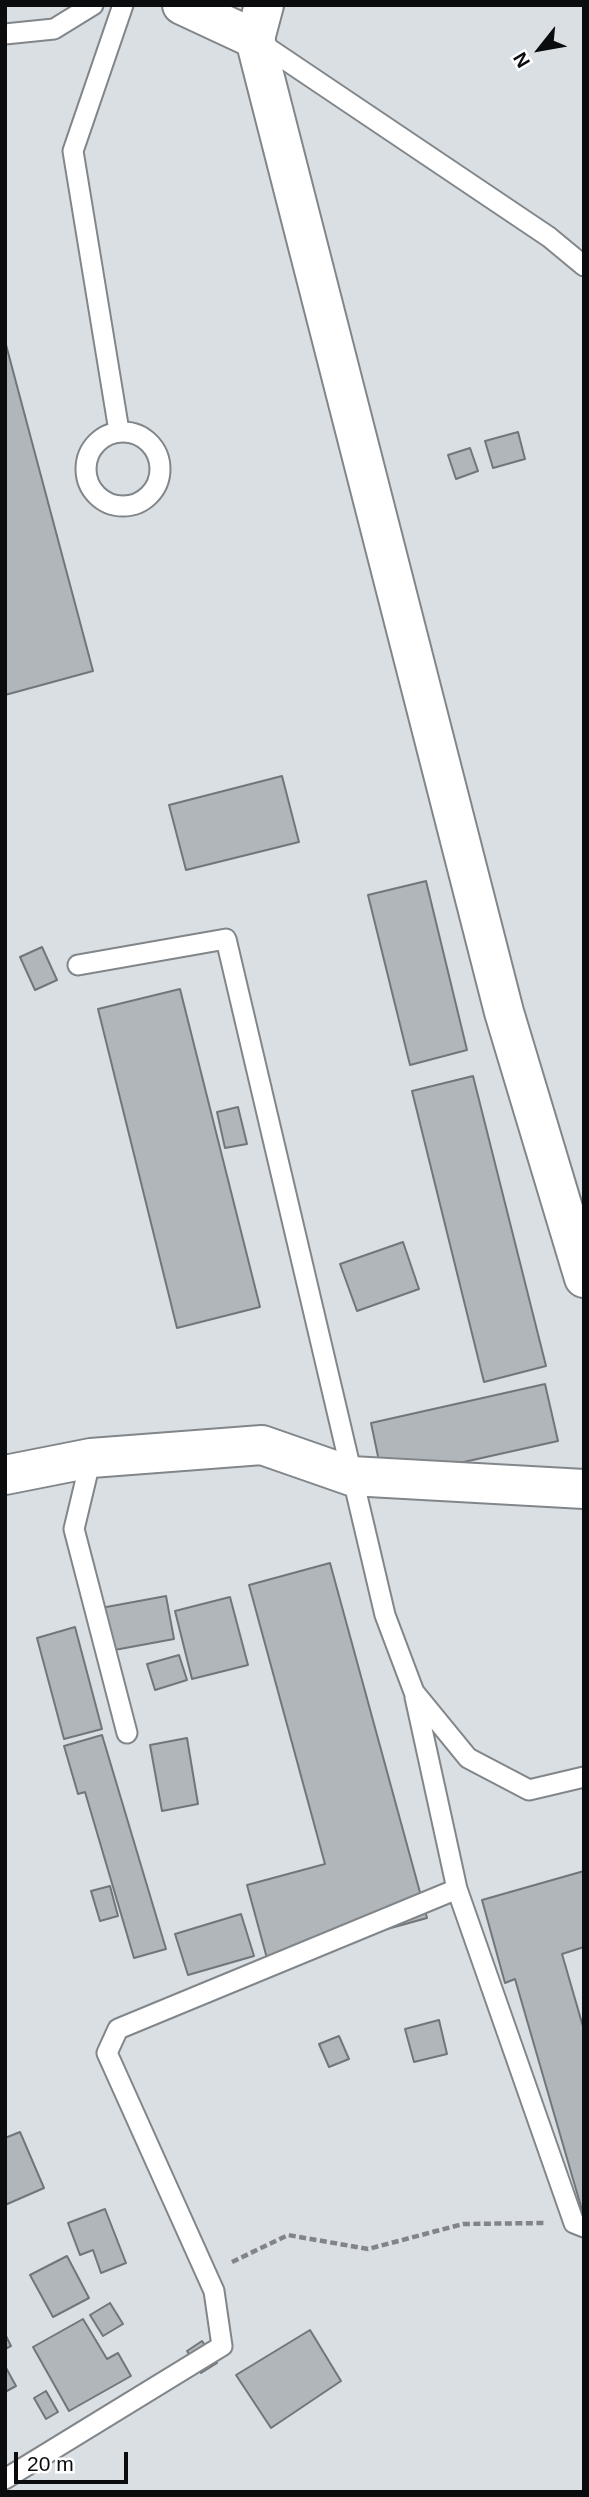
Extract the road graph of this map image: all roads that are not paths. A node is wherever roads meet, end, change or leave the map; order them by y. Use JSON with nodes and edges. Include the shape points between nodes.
{"nodes":[{"id":1,"x":93,"y":5,"type":"edge"},
{"id":2,"x":123,"y":5,"type":"edge"},
{"id":3,"x":182,"y":5,"type":"edge"},
{"id":4,"x":260,"y":22,"type":"edge"},
{"id":5,"x":5,"y":34,"type":"edge"},
{"id":6,"x":584,"y":266,"type":"edge"},
{"id":7,"x":119,"y":431,"type":"dead end"},
{"id":8,"x":78,"y":965,"type":"dead end"},
{"id":9,"x":584,"y":1278,"type":"edge"},
{"id":10,"x":91,"y":1458,"type":"junction"},
{"id":11,"x":5,"y":1475,"type":"edge"},
{"id":12,"x":351,"y":1476,"type":"junction"},
{"id":13,"x":584,"y":1489,"type":"edge"},
{"id":14,"x":414,"y":1692,"type":"junction"},
{"id":15,"x":127,"y":1733,"type":"dead end"},
{"id":16,"x":584,"y":1777,"type":"edge"},
{"id":17,"x":457,"y":1889,"type":"junction"},
{"id":18,"x":579,"y":2225,"type":"edge"},
{"id":19,"x":5,"y":2479,"type":"edge"}],
"edges":[{"from":1,"to":5,"type":"lane","via":[[54,29]]},
{"from":2,"to":7,"type":"lane","via":[[73,151]]},
{"from":3,"to":4,"type":"main road"},
{"from":4,"to":6,"type":"lane"},
{"from":4,"to":9,"type":"main road","via":[[504,1012]]},
{"from":8,"to":12,"type":"lane","via":[[226,939]]},
{"from":10,"to":11,"type":"main road"},
{"from":10,"to":12,"type":"main road","via":[[262,1445]]},
{"from":10,"to":15,"type":"lane","via":[[74,1529]]},
{"from":12,"to":13,"type":"main road"},
{"from":12,"to":14,"type":"lane","via":[[385,1615]]},
{"from":14,"to":16,"type":"lane","via":[[468,1758],[529,1790]]},
{"from":14,"to":17,"type":"lane"},
{"from":17,"to":18,"type":"lane"},
{"from":17,"to":19,"type":"lane","via":[[118,2029],[107,2053],[214,2291],[222,2346]]}]}
